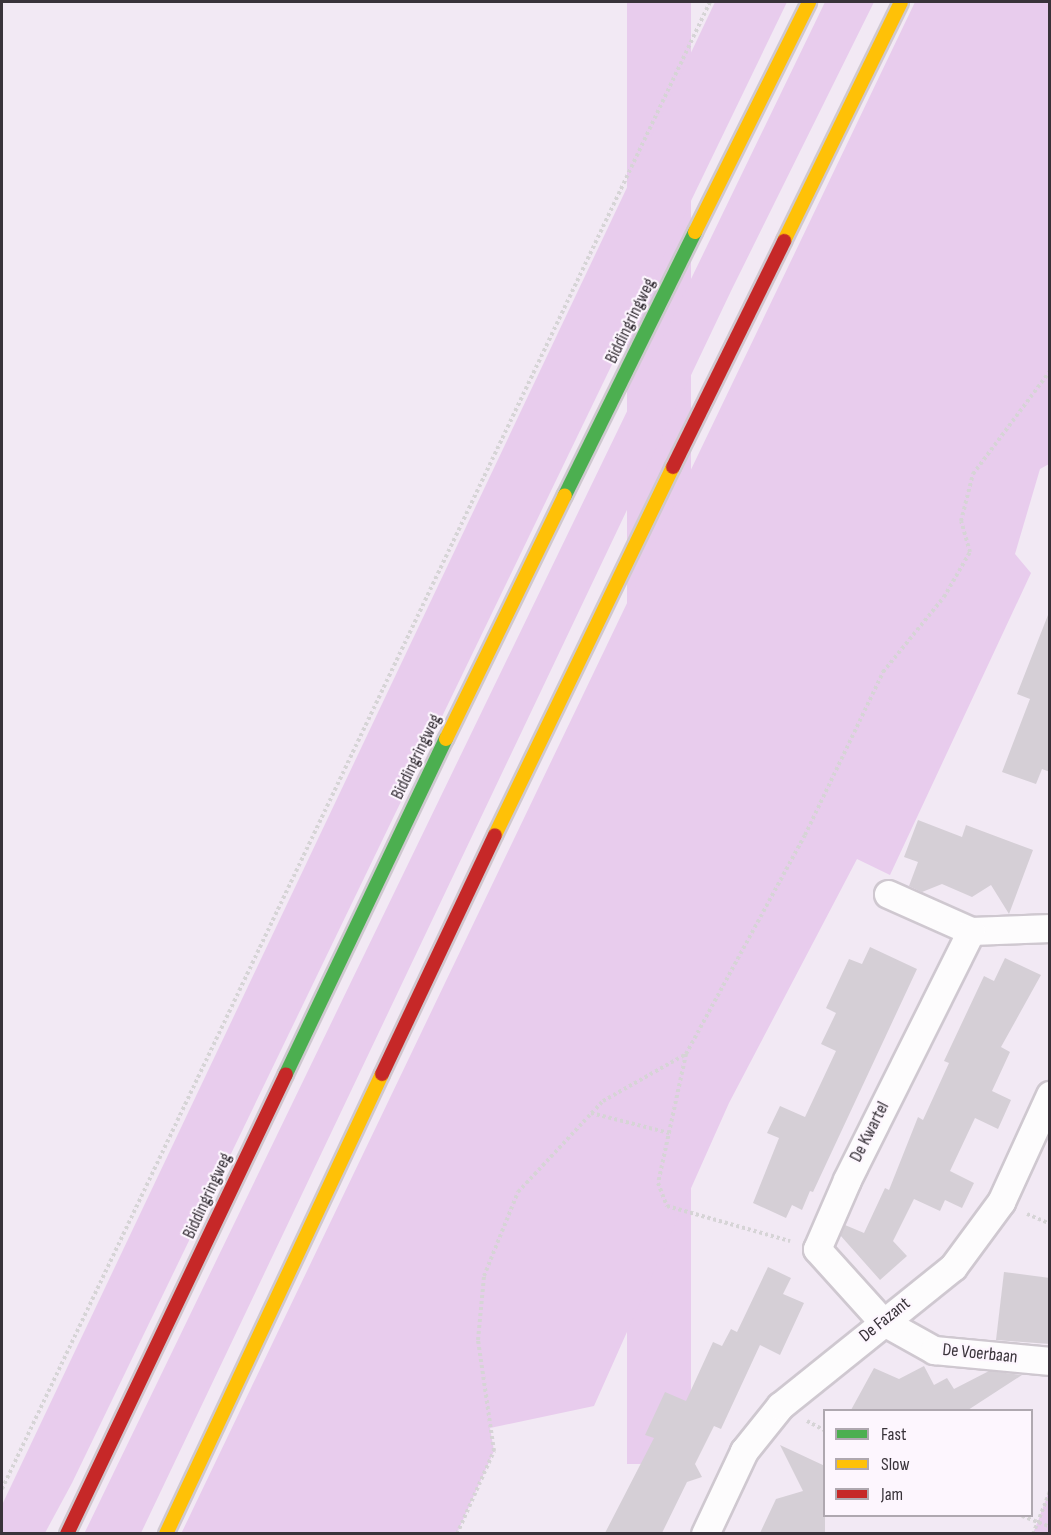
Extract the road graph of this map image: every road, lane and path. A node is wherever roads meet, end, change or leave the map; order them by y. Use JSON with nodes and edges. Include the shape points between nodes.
{"nodes":[{"id":1,"x":710,"y":2,"type":"edge"},
{"id":2,"x":809,"y":2,"type":"edge"},
{"id":3,"x":901,"y":2,"type":"edge"},
{"id":4,"x":1050,"y":371,"type":"edge"},
{"id":5,"x":888,"y":894,"type":"dead end"},
{"id":6,"x":1050,"y":928,"type":"edge"},
{"id":7,"x":972,"y":931,"type":"junction"},
{"id":8,"x":686,"y":1053,"type":"junction"},
{"id":9,"x":1050,"y":1095,"type":"edge"},
{"id":10,"x":591,"y":1113,"type":"junction"},
{"id":11,"x":669,"y":1133,"type":"junction"},
{"id":12,"x":817,"y":1249,"type":"junction"},
{"id":13,"x":882,"y":1321,"type":"junction"},
{"id":14,"x":1050,"y":1361,"type":"edge"},
{"id":15,"x":2,"y":1489,"type":"edge"},
{"id":16,"x":1050,"y":1491,"type":"edge"},
{"id":17,"x":1027,"y":1517,"type":"edge"},
{"id":18,"x":1038,"y":1521,"type":"junction"},
{"id":19,"x":1050,"y":1527,"type":"edge"},
{"id":20,"x":68,"y":1533,"type":"edge"},
{"id":21,"x":165,"y":1533,"type":"edge"},
{"id":22,"x":457,"y":1533,"type":"edge"},
{"id":23,"x":705,"y":1533,"type":"edge"},
{"id":24,"x":1033,"y":1533,"type":"edge"}],
"edges":[{"from":1,"to":15,"type":"path"},
{"from":2,"to":20,"type":"main road","name":"Biddingringweg","via":[[495,636]]},
{"from":3,"to":21,"type":"main road","via":[[574,666]]},
{"from":4,"to":8,"type":"path","via":[[1028,395],[974,474],[961,521],[970,552],[944,597],[883,672],[805,835]]},
{"from":5,"to":7,"type":"street"},
{"from":6,"to":7,"type":"street"},
{"from":7,"to":12,"type":"street","name":"De Kwartel","via":[[847,1180]]},
{"from":8,"to":10,"type":"path","via":[[603,1101]]},
{"from":8,"to":11,"type":"path"},
{"from":9,"to":13,"type":"street","name":"De Fazant","via":[[994,1211],[953,1267]]},
{"from":10,"to":11,"type":"path"},
{"from":10,"to":22,"type":"path","via":[[525,1181],[484,1276],[478,1340],[495,1451]]},
{"from":11,"to":12,"type":"path","via":[[658,1184],[668,1206]]},
{"from":12,"to":13,"type":"street"},
{"from":13,"to":14,"type":"street","name":"De Voerbaan","via":[[934,1350]]},
{"from":13,"to":23,"type":"street","name":"De Fazant","via":[[780,1406],[744,1450]]},
{"from":16,"to":18,"type":"path"},
{"from":17,"to":18,"type":"path"},
{"from":18,"to":19,"type":"path"},
{"from":18,"to":24,"type":"path"}]}
